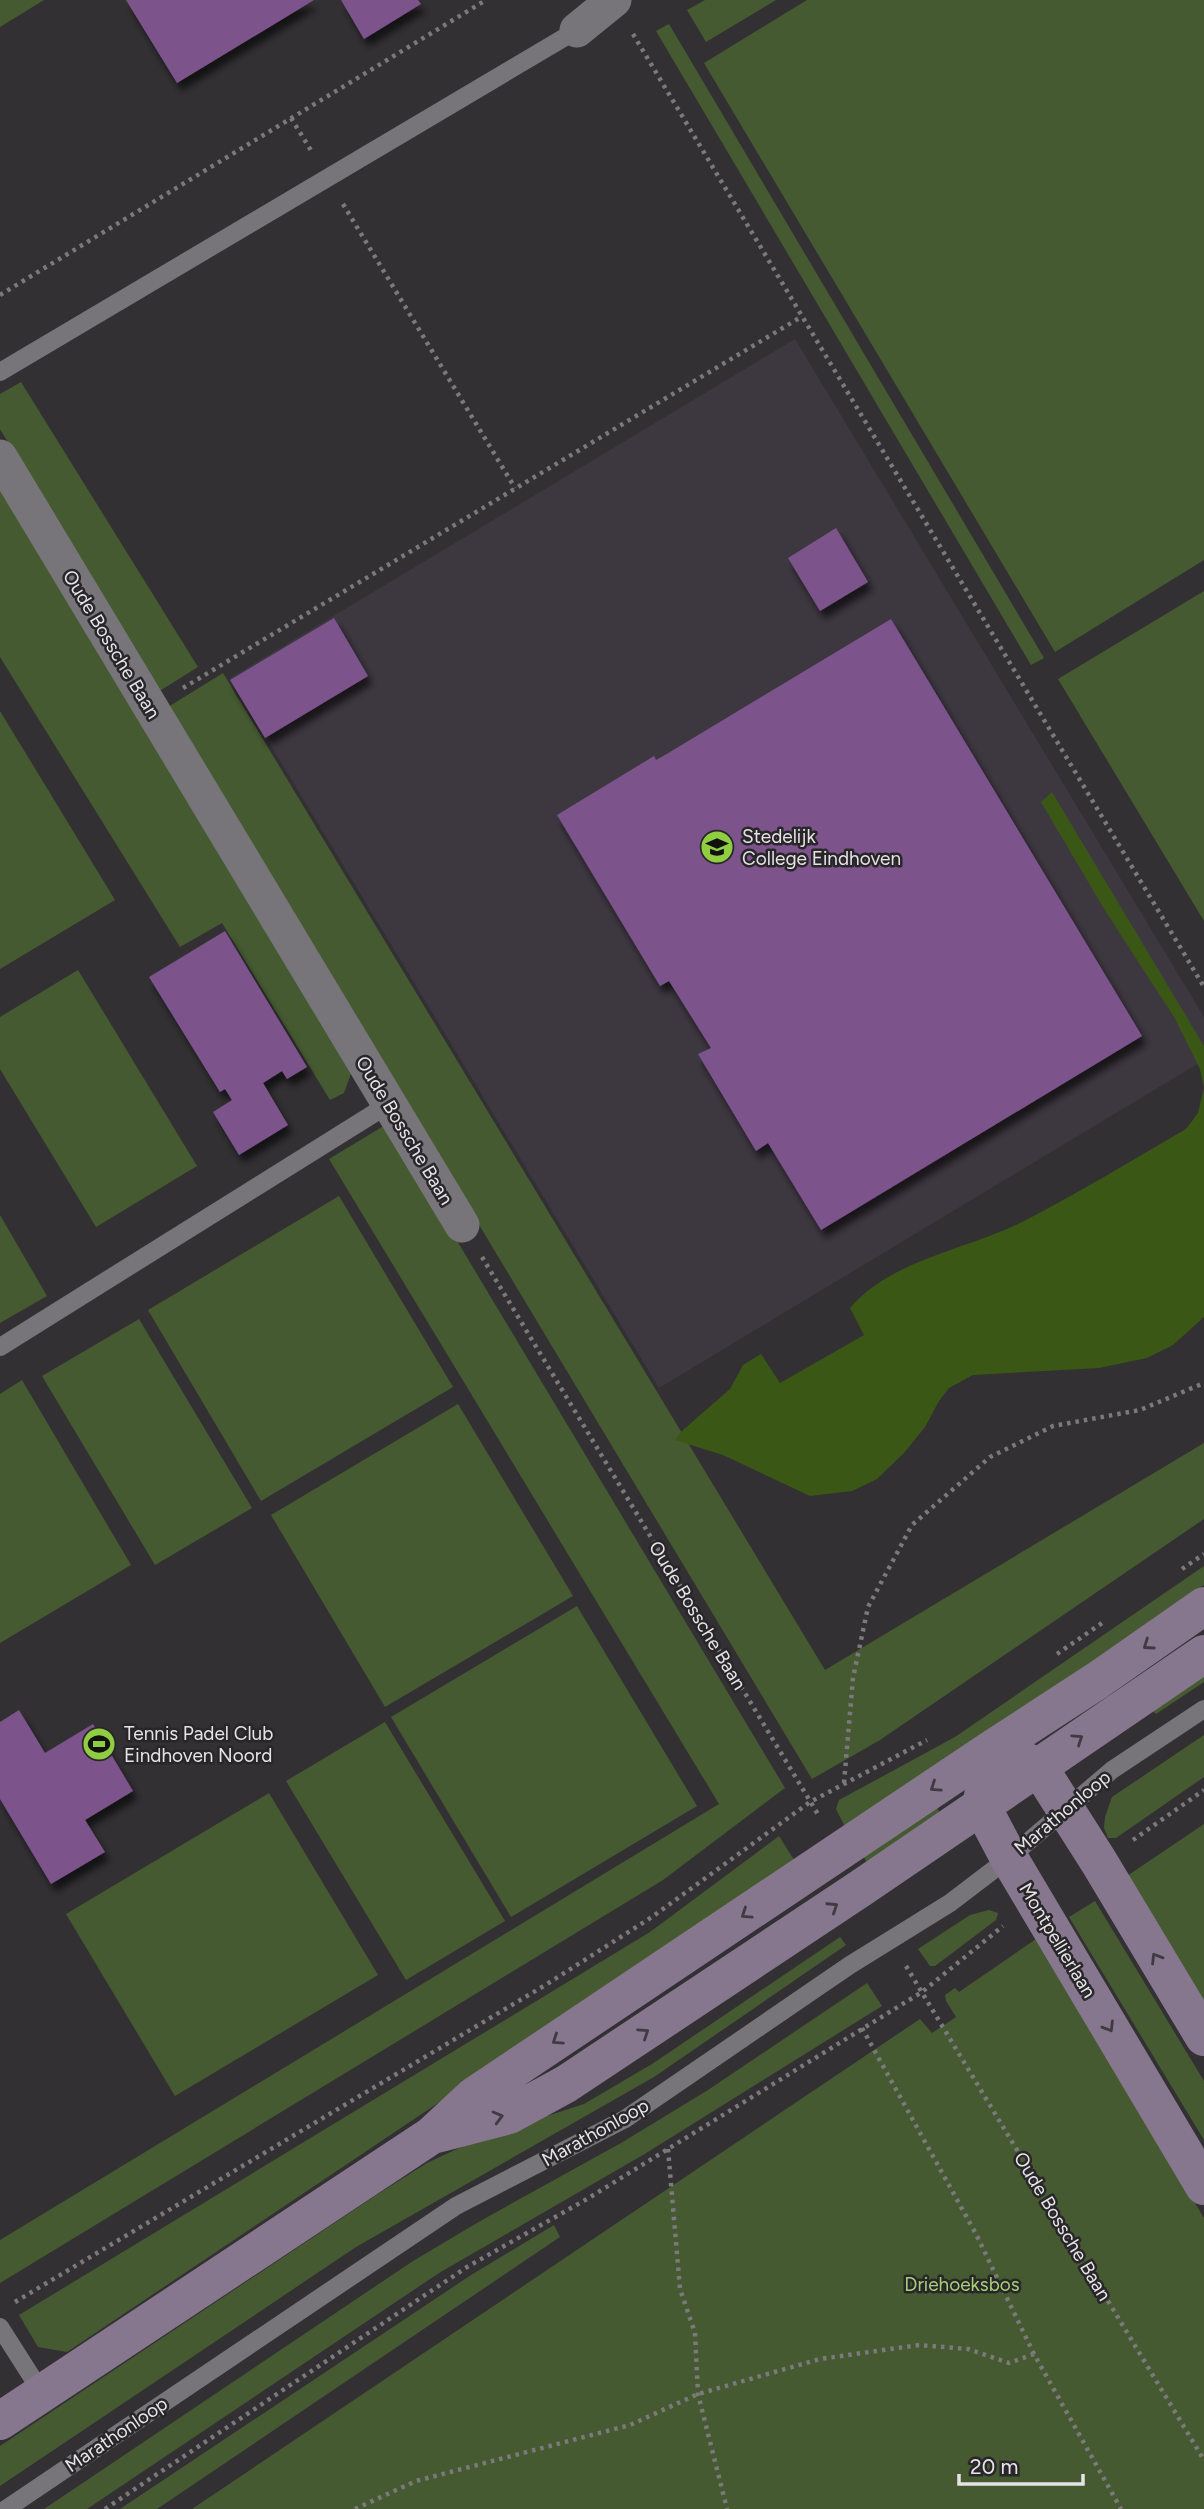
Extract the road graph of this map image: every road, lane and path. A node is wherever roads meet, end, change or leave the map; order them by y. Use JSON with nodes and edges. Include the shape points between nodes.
{"nodes":[{"id":1,"x":486,"y":0,"type":"edge"},
{"id":2,"x":613,"y":0,"type":"edge"},
{"id":3,"x":577,"y":30,"type":"joint"},
{"id":4,"x":291,"y":118,"type":"junction"},
{"id":5,"x":327,"y":178,"type":"junction"},
{"id":6,"x":0,"y":295,"type":"edge"},
{"id":7,"x":801,"y":317,"type":"junction"},
{"id":8,"x":0,"y":372,"type":"edge"},
{"id":9,"x":0,"y":457,"type":"edge"},
{"id":10,"x":515,"y":488,"type":"junction"},
{"id":11,"x":151,"y":708,"type":"junction"},
{"id":12,"x":1204,"y":986,"type":"edge"},
{"id":13,"x":389,"y":1104,"type":"junction"},
{"id":14,"x":462,"y":1225,"type":"joint"},
{"id":15,"x":0,"y":1347,"type":"edge"},
{"id":16,"x":1204,"y":1382,"type":"edge"},
{"id":17,"x":1204,"y":1554,"type":"edge"},
{"id":18,"x":1181,"y":1569,"type":"dead end"},
{"id":19,"x":1204,"y":1606,"type":"edge"},
{"id":20,"x":1114,"y":1615,"type":"dead end"},
{"id":21,"x":1204,"y":1654,"type":"edge"},
{"id":22,"x":1046,"y":1661,"type":"dead end"},
{"id":23,"x":1204,"y":1709,"type":"edge"},
{"id":24,"x":934,"y":1736,"type":"dead end"},
{"id":25,"x":992,"y":1749,"type":"junction"},
{"id":26,"x":1038,"y":1766,"type":"junction"},
{"id":27,"x":844,"y":1783,"type":"junction"},
{"id":28,"x":810,"y":1801,"type":"junction"},
{"id":29,"x":981,"y":1805,"type":"junction"},
{"id":30,"x":1065,"y":1809,"type":"junction"},
{"id":31,"x":1009,"y":1858,"type":"junction"},
{"id":32,"x":862,"y":2028,"type":"junction"},
{"id":33,"x":1204,"y":2038,"type":"edge"},
{"id":34,"x":432,"y":2135,"type":"junction"},
{"id":35,"x":668,"y":2149,"type":"junction"},
{"id":36,"x":1204,"y":2186,"type":"edge"},
{"id":37,"x":12,"y":2304,"type":"dead end"},
{"id":38,"x":0,"y":2327,"type":"edge"},
{"id":39,"x":1034,"y":2354,"type":"junction"},
{"id":40,"x":42,"y":2393,"type":"junction"},
{"id":41,"x":698,"y":2394,"type":"junction"},
{"id":42,"x":0,"y":2421,"type":"edge"},
{"id":43,"x":1204,"y":2460,"type":"edge"},
{"id":44,"x":6,"y":2509,"type":"edge"},
{"id":45,"x":105,"y":2509,"type":"edge"},
{"id":46,"x":355,"y":2509,"type":"edge"},
{"id":47,"x":727,"y":2509,"type":"edge"},
{"id":48,"x":1121,"y":2509,"type":"edge"}],
"edges":[{"from":1,"to":4,"type":"path"},
{"from":2,"to":3,"type":"street"},
{"from":2,"to":7,"type":"path"},
{"from":3,"to":5,"type":"lane"},
{"from":4,"to":5,"type":"path"},
{"from":4,"to":6,"type":"path"},
{"from":5,"to":8,"type":"lane"},
{"from":5,"to":10,"type":"path"},
{"from":7,"to":10,"type":"path"},
{"from":7,"to":12,"type":"path"},
{"from":9,"to":11,"type":"street","name":"Oude Bossche Baan"},
{"from":10,"to":11,"type":"path"},
{"from":11,"to":13,"type":"street","name":"Oude Bossche Baan"},
{"from":13,"to":14,"type":"street","name":"Oude Bossche Baan"},
{"from":13,"to":15,"type":"lane"},
{"from":14,"to":28,"type":"path","name":"Oude Bossche Baan"},
{"from":16,"to":27,"type":"path","via":[[1140,1409],[1053,1426],[990,1457],[912,1525],[868,1607],[853,1678]]},
{"from":17,"to":18,"type":"path"},
{"from":19,"to":25,"type":"main road","one_way":true},
{"from":20,"to":22,"type":"path"},
{"from":26,"to":21,"type":"main road","one_way":true},
{"from":23,"to":30,"type":"lane","name":"Marathonloop","via":[[1112,1770]]},
{"from":24,"to":27,"type":"path"},
{"from":25,"to":26,"type":"main road"},
{"from":25,"to":29,"type":"main road"},
{"from":25,"to":34,"type":"main road","one_way":true,"via":[[474,2095]]},
{"from":26,"to":29,"type":"main road"},
{"from":26,"to":30,"type":"main road"},
{"from":27,"to":28,"type":"path"},
{"from":28,"to":37,"type":"path","via":[[652,1917],[547,1984]]},
{"from":29,"to":31,"type":"main road","name":"Montpellierlaan"},
{"from":34,"to":29,"type":"main road","one_way":true,"via":[[509,2115],[566,2084]]},
{"from":30,"to":31,"type":"lane","name":"Marathonloop"},
{"from":33,"to":30,"type":"main road","one_way":true},
{"from":31,"to":36,"type":"main road","name":"Montpellierlaan","one_way":true},
{"from":31,"to":44,"type":"lane","name":"Marathonloop","via":[[950,1903],[850,1965],[625,2119],[456,2206]]},
{"from":32,"to":35,"type":"path"},
{"from":32,"to":39,"type":"path","via":[[976,2234]]},
{"from":32,"to":43,"type":"path","name":"Oude Bossche Baan","via":[[922,1992]]},
{"from":34,"to":40,"type":"main road"},
{"from":35,"to":41,"type":"path","via":[[680,2289],[695,2333]]},
{"from":35,"to":45,"type":"path","via":[[467,2267]]},
{"from":38,"to":40,"type":"lane"},
{"from":39,"to":41,"type":"path","via":[[1009,2362],[968,2349],[919,2345],[820,2359]]},
{"from":39,"to":48,"type":"path"},
{"from":40,"to":42,"type":"main road"},
{"from":41,"to":46,"type":"path","via":[[630,2425],[416,2481]]},
{"from":41,"to":47,"type":"path"}]}
